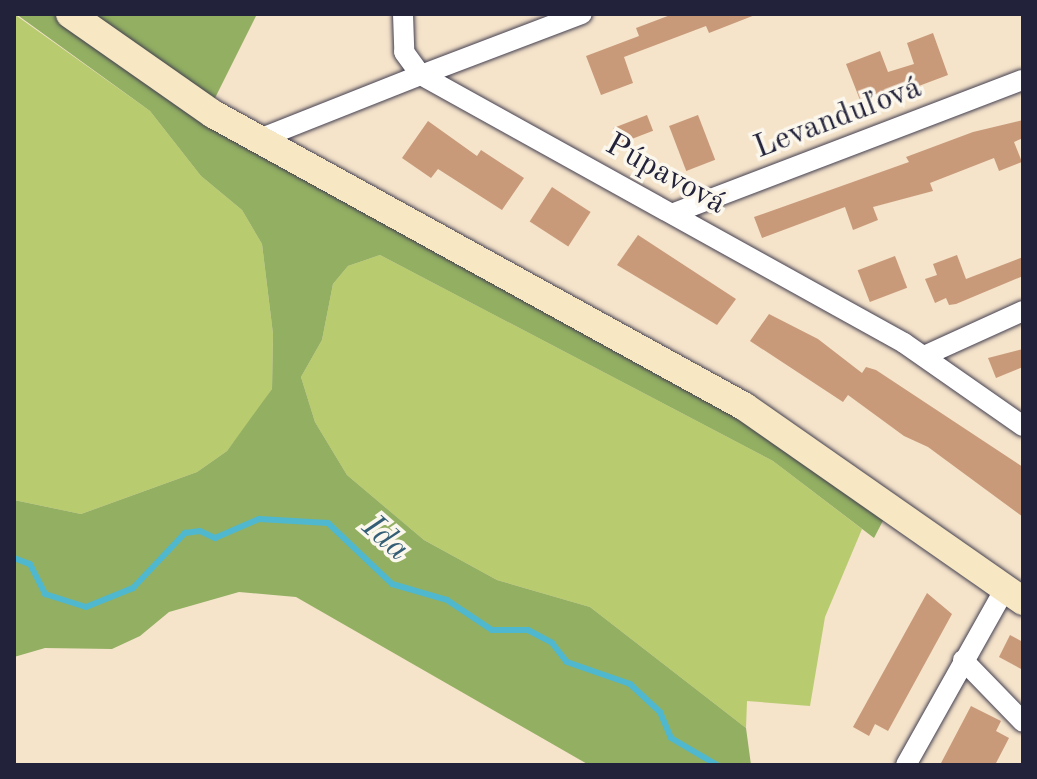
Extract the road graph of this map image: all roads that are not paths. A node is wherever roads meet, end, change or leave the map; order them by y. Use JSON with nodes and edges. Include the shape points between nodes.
{"nodes":[{"id":1,"x":70,"y":14,"type":"edge"},
{"id":2,"x":403,"y":14,"type":"edge"},
{"id":3,"x":582,"y":14,"type":"edge"},
{"id":4,"x":421,"y":75,"type":"junction"},
{"id":5,"x":1023,"y":80,"type":"edge"},
{"id":6,"x":259,"y":139,"type":"junction"},
{"id":7,"x":674,"y":213,"type":"junction"},
{"id":8,"x":1023,"y":311,"type":"edge"},
{"id":9,"x":924,"y":356,"type":"junction"},
{"id":10,"x":1023,"y":426,"type":"edge"},
{"id":11,"x":1014,"y":594,"type":"edge"},
{"id":12,"x":963,"y":660,"type":"junction"},
{"id":13,"x":1023,"y":722,"type":"edge"},
{"id":14,"x":906,"y":765,"type":"edge"}],
"edges":[{"from":1,"to":6,"type":"street","via":[[213,114]]},
{"from":2,"to":4,"type":"street","via":[[404,52]]},
{"from":3,"to":4,"type":"street"},
{"from":4,"to":6,"type":"street"},
{"from":4,"to":7,"type":"street","name":"Púpavová"},
{"from":5,"to":7,"type":"street","name":"Levanduľová"},
{"from":6,"to":11,"type":"street","via":[[745,407]]},
{"from":7,"to":9,"type":"street","name":"Púpavová"},
{"from":8,"to":9,"type":"street"},
{"from":9,"to":10,"type":"street","name":"Púpavová"},
{"from":11,"to":12,"type":"street"},
{"from":12,"to":13,"type":"street"},
{"from":12,"to":14,"type":"street"}]}
